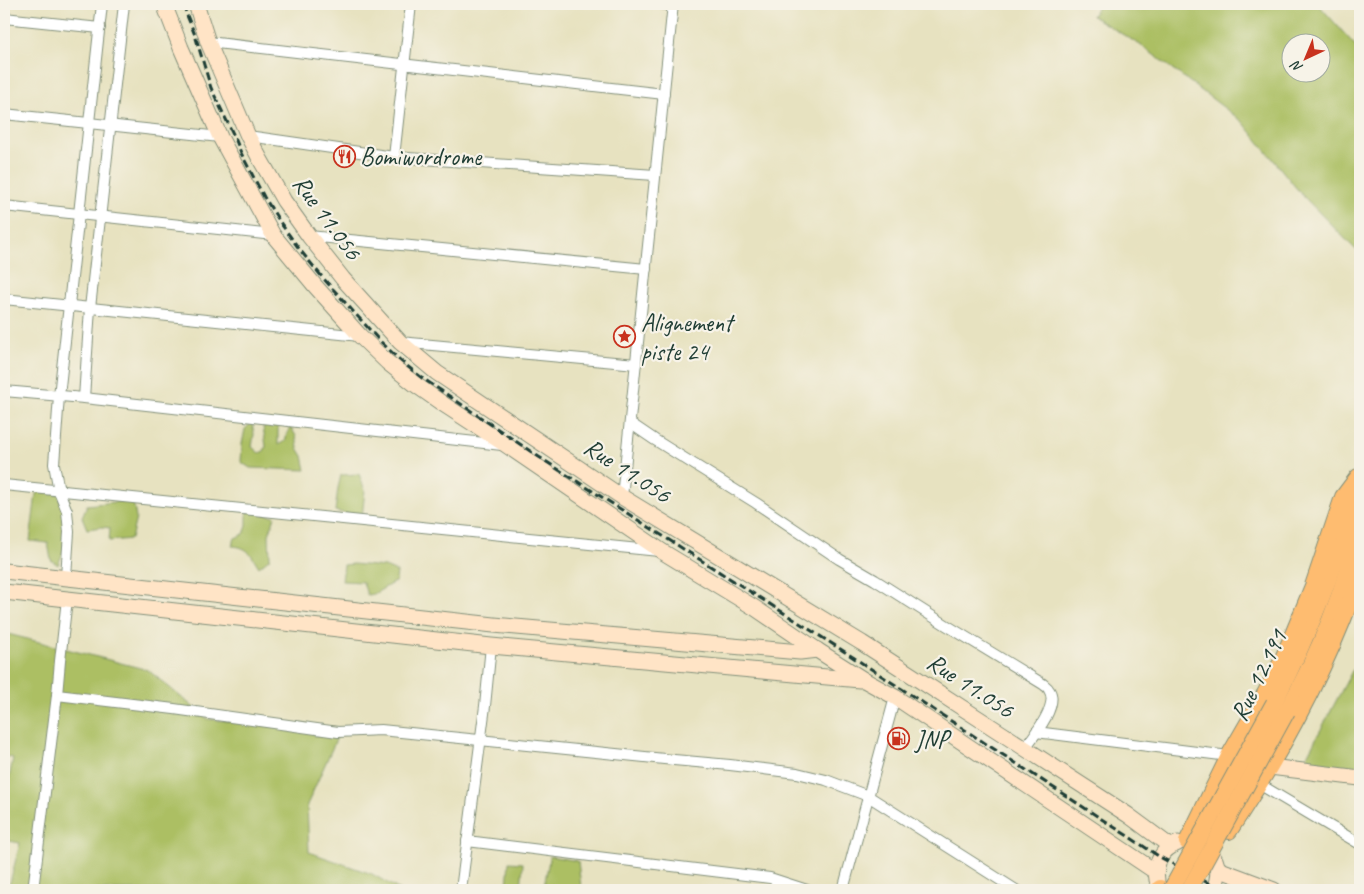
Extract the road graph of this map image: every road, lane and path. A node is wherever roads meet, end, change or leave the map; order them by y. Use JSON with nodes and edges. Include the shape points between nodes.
{"nodes":[{"id":1,"x":102,"y":4,"type":"edge"},
{"id":2,"x":124,"y":4,"type":"edge"},
{"id":3,"x":164,"y":4,"type":"edge"},
{"id":4,"x":196,"y":4,"type":"edge"},
{"id":5,"x":411,"y":4,"type":"edge"},
{"id":6,"x":660,"y":4,"type":"edge"},
{"id":7,"x":673,"y":4,"type":"edge"},
{"id":8,"x":4,"y":18,"type":"edge"},
{"id":9,"x":100,"y":28,"type":"junction"},
{"id":10,"x":208,"y":42,"type":"junction"},
{"id":11,"x":403,"y":65,"type":"junction"},
{"id":12,"x":664,"y":94,"type":"junction"},
{"id":13,"x":4,"y":114,"type":"edge"},
{"id":14,"x":89,"y":123,"type":"junction"},
{"id":15,"x":110,"y":125,"type":"junction"},
{"id":16,"x":248,"y":136,"type":"junction"},
{"id":17,"x":220,"y":137,"type":"junction"},
{"id":18,"x":394,"y":157,"type":"junction"},
{"id":19,"x":656,"y":175,"type":"junction"},
{"id":20,"x":4,"y":206,"type":"edge"},
{"id":21,"x":79,"y":214,"type":"junction"},
{"id":22,"x":100,"y":216,"type":"junction"},
{"id":23,"x":273,"y":235,"type":"junction"},
{"id":24,"x":309,"y":236,"type":"junction"},
{"id":25,"x":646,"y":269,"type":"junction"},
{"id":26,"x":4,"y":299,"type":"edge"},
{"id":27,"x":69,"y":306,"type":"junction"},
{"id":28,"x":90,"y":308,"type":"junction"},
{"id":29,"x":360,"y":336,"type":"junction"},
{"id":30,"x":400,"y":342,"type":"junction"},
{"id":31,"x":636,"y":364,"type":"junction"},
{"id":32,"x":4,"y":391,"type":"edge"},
{"id":33,"x":59,"y":396,"type":"junction"},
{"id":34,"x":84,"y":398,"type":"junction"},
{"id":35,"x":630,"y":423,"type":"junction"},
{"id":36,"x":506,"y":445,"type":"junction"},
{"id":37,"x":1359,"y":473,"type":"edge"},
{"id":38,"x":4,"y":485,"type":"edge"},
{"id":39,"x":59,"y":491,"type":"junction"},
{"id":40,"x":622,"y":496,"type":"junction"},
{"id":41,"x":1360,"y":527,"type":"edge"},
{"id":42,"x":663,"y":552,"type":"junction"},
{"id":43,"x":4,"y":571,"type":"edge"},
{"id":44,"x":1360,"y":574,"type":"edge"},
{"id":45,"x":66,"y":577,"type":"junction"},
{"id":46,"x":4,"y":592,"type":"edge"},
{"id":47,"x":68,"y":599,"type":"junction"},
{"id":48,"x":491,"y":646,"type":"junction"},
{"id":49,"x":817,"y":650,"type":"junction"},
{"id":50,"x":864,"y":680,"type":"junction"},
{"id":51,"x":57,"y":695,"type":"junction"},
{"id":52,"x":895,"y":697,"type":"junction"},
{"id":53,"x":1281,"y":707,"type":"junction"},
{"id":54,"x":1036,"y":732,"type":"junction"},
{"id":55,"x":480,"y":740,"type":"junction"},
{"id":56,"x":1024,"y":749,"type":"junction"},
{"id":57,"x":1229,"y":756,"type":"junction"},
{"id":58,"x":1270,"y":767,"type":"junction"},
{"id":59,"x":1360,"y":778,"type":"edge"},
{"id":60,"x":1259,"y":784,"type":"junction"},
{"id":61,"x":868,"y":796,"type":"junction"},
{"id":62,"x":467,"y":841,"type":"junction"},
{"id":63,"x":1187,"y":842,"type":"junction"},
{"id":64,"x":1360,"y":844,"type":"edge"},
{"id":65,"x":1170,"y":846,"type":"junction"},
{"id":66,"x":1216,"y":862,"type":"junction"},
{"id":67,"x":1156,"y":872,"type":"junction"},
{"id":68,"x":32,"y":890,"type":"edge"},
{"id":69,"x":461,"y":890,"type":"edge"},
{"id":70,"x":807,"y":890,"type":"edge"},
{"id":71,"x":843,"y":890,"type":"edge"},
{"id":72,"x":1016,"y":890,"type":"edge"},
{"id":73,"x":1163,"y":890,"type":"edge"},
{"id":74,"x":1189,"y":890,"type":"edge"},
{"id":75,"x":1213,"y":890,"type":"edge"},
{"id":76,"x":1274,"y":890,"type":"edge"}],
"edges":[{"from":1,"to":9,"type":"street"},
{"from":2,"to":15,"type":"street"},
{"from":3,"to":17,"type":"main road"},
{"from":4,"to":10,"type":"main road","name":"Rue 11.056"},
{"from":5,"to":11,"type":"street"},
{"from":6,"to":7,"type":"street"},
{"from":7,"to":12,"type":"street"},
{"from":8,"to":9,"type":"street"},
{"from":9,"to":14,"type":"street"},
{"from":10,"to":11,"type":"street"},
{"from":10,"to":16,"type":"main road","name":"Rue 11.056"},
{"from":11,"to":12,"type":"street"},
{"from":11,"to":18,"type":"street"},
{"from":12,"to":19,"type":"street"},
{"from":13,"to":14,"type":"street"},
{"from":14,"to":15,"type":"street"},
{"from":14,"to":21,"type":"street"},
{"from":15,"to":17,"type":"street"},
{"from":15,"to":22,"type":"street"},
{"from":16,"to":18,"type":"street"},
{"from":16,"to":24,"type":"main road","name":"Rue 11.056","via":[[284,201]]},
{"from":17,"to":23,"type":"main road"},
{"from":18,"to":19,"type":"street"},
{"from":19,"to":25,"type":"street"},
{"from":20,"to":21,"type":"street"},
{"from":21,"to":22,"type":"street"},
{"from":21,"to":27,"type":"street"},
{"from":22,"to":23,"type":"street"},
{"from":22,"to":28,"type":"street"},
{"from":23,"to":29,"type":"main road"},
{"from":24,"to":25,"type":"street"},
{"from":24,"to":30,"type":"main road","name":"Rue 11.056"},
{"from":25,"to":31,"type":"street"},
{"from":26,"to":27,"type":"street"},
{"from":27,"to":28,"type":"street"},
{"from":27,"to":33,"type":"street"},
{"from":28,"to":29,"type":"street"},
{"from":28,"to":34,"type":"street"},
{"from":29,"to":36,"type":"main road","via":[[416,385]]},
{"from":30,"to":31,"type":"street"},
{"from":30,"to":40,"type":"main road","name":"Rue 11.056","via":[[436,373]]},
{"from":31,"to":35,"type":"street"},
{"from":32,"to":33,"type":"street"},
{"from":33,"to":34,"type":"street"},
{"from":33,"to":39,"type":"street","via":[[54,464]]},
{"from":34,"to":36,"type":"street"},
{"from":35,"to":40,"type":"street"},
{"from":35,"to":54,"type":"street","via":[[839,559],[1043,684],[1051,696],[1050,705]]},
{"from":36,"to":42,"type":"main road"},
{"from":37,"to":53,"type":"main road","name":"Rue 12.191","via":[[1332,572],[1296,659]]},
{"from":37,"to":57,"type":"main road","via":[[1343,497],[1313,586],[1282,661]]},
{"from":38,"to":39,"type":"street"},
{"from":39,"to":42,"type":"street"},
{"from":39,"to":45,"type":"street","via":[[67,511],[69,532]]},
{"from":40,"to":56,"type":"main road","name":"Rue 11.056","via":[[862,643]]},
{"from":41,"to":53,"type":"main road","name":"Rue 12.191","via":[[1344,584],[1310,667]]},
{"from":42,"to":49,"type":"main road"},
{"from":43,"to":45,"type":"main road"},
{"from":44,"to":58,"type":"main road","via":[[1318,677]]},
{"from":45,"to":49,"type":"main road","via":[[494,625],[800,652]]},
{"from":46,"to":47,"type":"main road"},
{"from":47,"to":48,"type":"main road"},
{"from":47,"to":51,"type":"street"},
{"from":48,"to":50,"type":"main road"},
{"from":48,"to":55,"type":"street"},
{"from":49,"to":50,"type":"main road"},
{"from":50,"to":52,"type":"main road"},
{"from":51,"to":55,"type":"street","via":[[338,732],[381,730]]},
{"from":51,"to":68,"type":"street"},
{"from":52,"to":61,"type":"street"},
{"from":52,"to":67,"type":"main road"},
{"from":53,"to":73,"type":"main road","name":"Rue 12.191","bridge":true},
{"from":53,"to":74,"type":"main road","name":"Rue 12.191","bridge":true},
{"from":54,"to":56,"type":"street"},
{"from":54,"to":57,"type":"street"},
{"from":55,"to":61,"type":"street","via":[[796,773]]},
{"from":55,"to":62,"type":"street"},
{"from":56,"to":65,"type":"main road","name":"Rue 11.056","via":[[1128,815]]},
{"from":57,"to":63,"type":"main road"},
{"from":58,"to":59,"type":"main road"},
{"from":58,"to":60,"type":"main road"},
{"from":60,"to":64,"type":"street"},
{"from":60,"to":66,"type":"main road"},
{"from":61,"to":71,"type":"street"},
{"from":61,"to":72,"type":"street"},
{"from":62,"to":69,"type":"street"},
{"from":62,"to":70,"type":"street","via":[[770,878]]},
{"from":63,"to":65,"type":"main road"},
{"from":63,"to":66,"type":"main road","via":[[1202,845]]},
{"from":65,"to":67,"type":"main road","via":[[1160,857]]},
{"from":66,"to":75,"type":"main road","via":[[1218,879]]},
{"from":66,"to":76,"type":"main road"},
{"from":67,"to":73,"type":"main road"}]}
